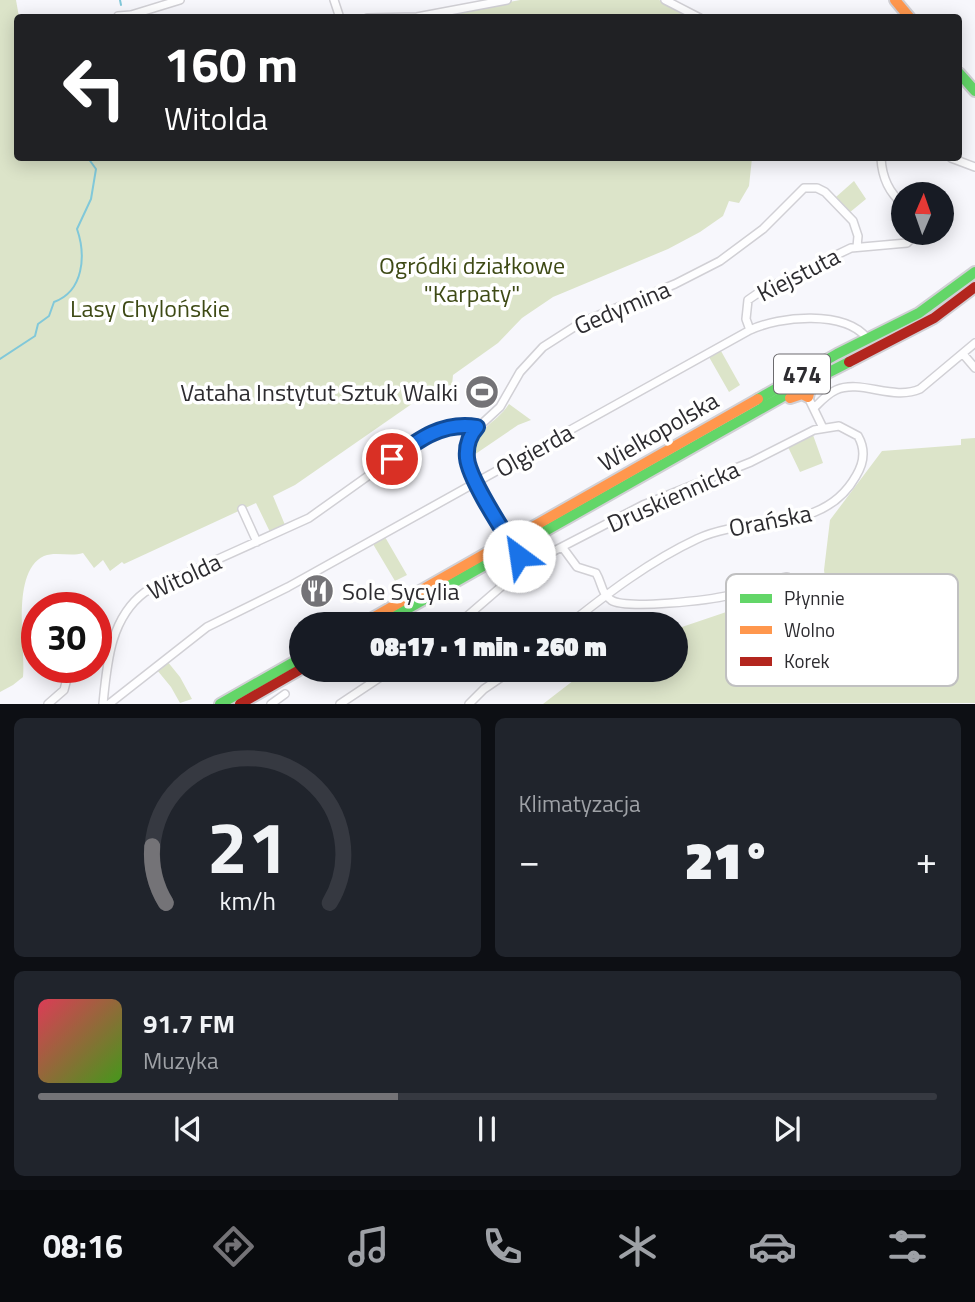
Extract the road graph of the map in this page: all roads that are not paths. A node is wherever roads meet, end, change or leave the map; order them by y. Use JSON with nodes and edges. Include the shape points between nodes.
{"nodes":[{"id":1,"x":180,"y":0,"type":"edge"},
{"id":2,"x":507,"y":0,"type":"edge"},
{"id":3,"x":665,"y":0,"type":"edge"},
{"id":4,"x":895,"y":0,"type":"edge"},
{"id":5,"x":137,"y":14,"type":"edge"},
{"id":6,"x":432,"y":14,"type":"edge"},
{"id":7,"x":695,"y":14,"type":"edge"},
{"id":8,"x":907,"y":14,"type":"edge"},
{"id":9,"x":962,"y":76,"type":"edge"},
{"id":10,"x":975,"y":91,"type":"edge"},
{"id":11,"x":881,"y":161,"type":"edge"},
{"id":12,"x":891,"y":190,"type":"edge"},
{"id":13,"x":891,"y":244,"type":"edge"},
{"id":14,"x":857,"y":247,"type":"junction"},
{"id":15,"x":975,"y":272,"type":"edge"},
{"id":16,"x":975,"y":287,"type":"edge"},
{"id":17,"x":750,"y":330,"type":"junction"},
{"id":18,"x":867,"y":338,"type":"junction"},
{"id":19,"x":975,"y":343,"type":"edge"},
{"id":20,"x":963,"y":354,"type":"junction"},
{"id":21,"x":843,"y":364,"type":"junction"},
{"id":22,"x":975,"y":368,"type":"edge"},
{"id":23,"x":808,"y":397,"type":"junction"},
{"id":24,"x":814,"y":408,"type":"junction"},
{"id":25,"x":758,"y":410,"type":"junction"},
{"id":26,"x":477,"y":427,"type":"junction"},
{"id":27,"x":823,"y":428,"type":"junction"},
{"id":28,"x":476,"y":482,"type":"junction"},
{"id":29,"x":242,"y":509,"type":"dead end"},
{"id":30,"x":509,"y":539,"type":"junction"},
{"id":31,"x":257,"y":541,"type":"junction"},
{"id":32,"x":563,"y":548,"type":"junction"},
{"id":33,"x":525,"y":566,"type":"junction"},
{"id":34,"x":605,"y":594,"type":"junction"},
{"id":35,"x":726,"y":596,"type":"edge"},
{"id":36,"x":382,"y":612,"type":"edge"},
{"id":37,"x":399,"y":612,"type":"edge"},
{"id":38,"x":472,"y":612,"type":"edge"},
{"id":39,"x":584,"y":612,"type":"edge"},
{"id":40,"x":289,"y":665,"type":"edge"},
{"id":41,"x":289,"y":676,"type":"edge"},
{"id":42,"x":373,"y":682,"type":"edge"},
{"id":43,"x":495,"y":682,"type":"edge"},
{"id":44,"x":67,"y":683,"type":"edge"},
{"id":45,"x":261,"y":691,"type":"junction"},
{"id":46,"x":285,"y":694,"type":"dead end"},
{"id":47,"x":47,"y":704,"type":"edge"},
{"id":48,"x":103,"y":704,"type":"edge"},
{"id":49,"x":110,"y":704,"type":"edge"},
{"id":50,"x":220,"y":704,"type":"edge"},
{"id":51,"x":240,"y":704,"type":"edge"},
{"id":52,"x":247,"y":704,"type":"edge"},
{"id":53,"x":271,"y":704,"type":"edge"},
{"id":54,"x":340,"y":704,"type":"edge"},
{"id":55,"x":469,"y":704,"type":"edge"}],
"edges":[{"from":1,"to":5,"type":"street"},
{"from":2,"to":6,"type":"street"},
{"from":3,"to":7,"type":"street"},
{"from":4,"to":8,"type":"main road"},
{"from":9,"to":10,"type":"main road"},
{"from":11,"to":12,"type":"street"},
{"from":13,"to":14,"type":"street","name":"Kiejstuta"},
{"from":14,"to":17,"type":"street","name":"Kiejstuta","via":[[748,300]]},
{"from":14,"to":26,"type":"street","name":"Gedymina","via":[[853,221],[831,198],[817,188],[801,189],[774,219],[720,261],[582,322],[544,346],[520,372],[500,407]]},
{"from":15,"to":18,"type":"main road","name":"Wielkopolska","number":"474","via":[[929,308]]},
{"from":16,"to":21,"type":"main road","name":"Wielkopolska","number":"474","via":[[940,315]]},
{"from":17,"to":18,"type":"street","name":"Olgierda","via":[[776,321],[809,318],[850,326]]},
{"from":17,"to":28,"type":"street","name":"Olgierda"},
{"from":18,"to":30,"type":"main road","name":"Wielkopolska","number":"474"},
{"from":19,"to":20,"type":"street"},
{"from":20,"to":22,"type":"street"},
{"from":20,"to":24,"type":"street","via":[[914,392],[850,387],[830,394]]},
{"from":21,"to":23,"type":"main road","via":[[813,386]]},
{"from":21,"to":25,"type":"main road","name":"Wielkopolska","number":"474"},
{"from":23,"to":24,"type":"street"},
{"from":23,"to":25,"type":"main road","via":[[796,395]]},
{"from":24,"to":27,"type":"street"},
{"from":25,"to":30,"type":"main road","name":"Wielkopolska","number":"474"},
{"from":26,"to":28,"type":"street","via":[[467,457]]},
{"from":26,"to":31,"type":"street","name":"Witolda","via":[[451,426],[434,432],[309,518]]},
{"from":27,"to":32,"type":"street","name":"Druskiennicka","via":[[643,505]]},
{"from":27,"to":34,"type":"street","name":"Orańska","via":[[839,426],[854,432],[863,449],[858,474],[835,502],[809,515],[719,530],[684,545]]},
{"from":28,"to":30,"type":"street"},
{"from":28,"to":49,"type":"street","name":"Olgierda","via":[[207,627]]},
{"from":29,"to":31,"type":"street"},
{"from":30,"to":33,"type":"street"},
{"from":30,"to":36,"type":"main road","name":"Wielkopolska","number":"474"},
{"from":30,"to":37,"type":"main road","name":"Wielkopolska","number":"474"},
{"from":31,"to":48,"type":"street","name":"Witolda","via":[[152,588],[134,602],[114,634]]},
{"from":32,"to":33,"type":"street","name":"Druskiennicka"},
{"from":32,"to":34,"type":"street","via":[[577,567],[596,573]]},
{"from":33,"to":38,"type":"street","name":"Druskiennicka"},
{"from":34,"to":35,"type":"street","via":[[616,603],[630,605]]},
{"from":34,"to":39,"type":"street"},
{"from":40,"to":50,"type":"main road"},
{"from":41,"to":45,"type":"main road"},
{"from":42,"to":54,"type":"street"},
{"from":43,"to":55,"type":"street"},
{"from":44,"to":47,"type":"street"},
{"from":45,"to":51,"type":"main road"},
{"from":45,"to":52,"type":"main road"},
{"from":46,"to":53,"type":"street"}]}
